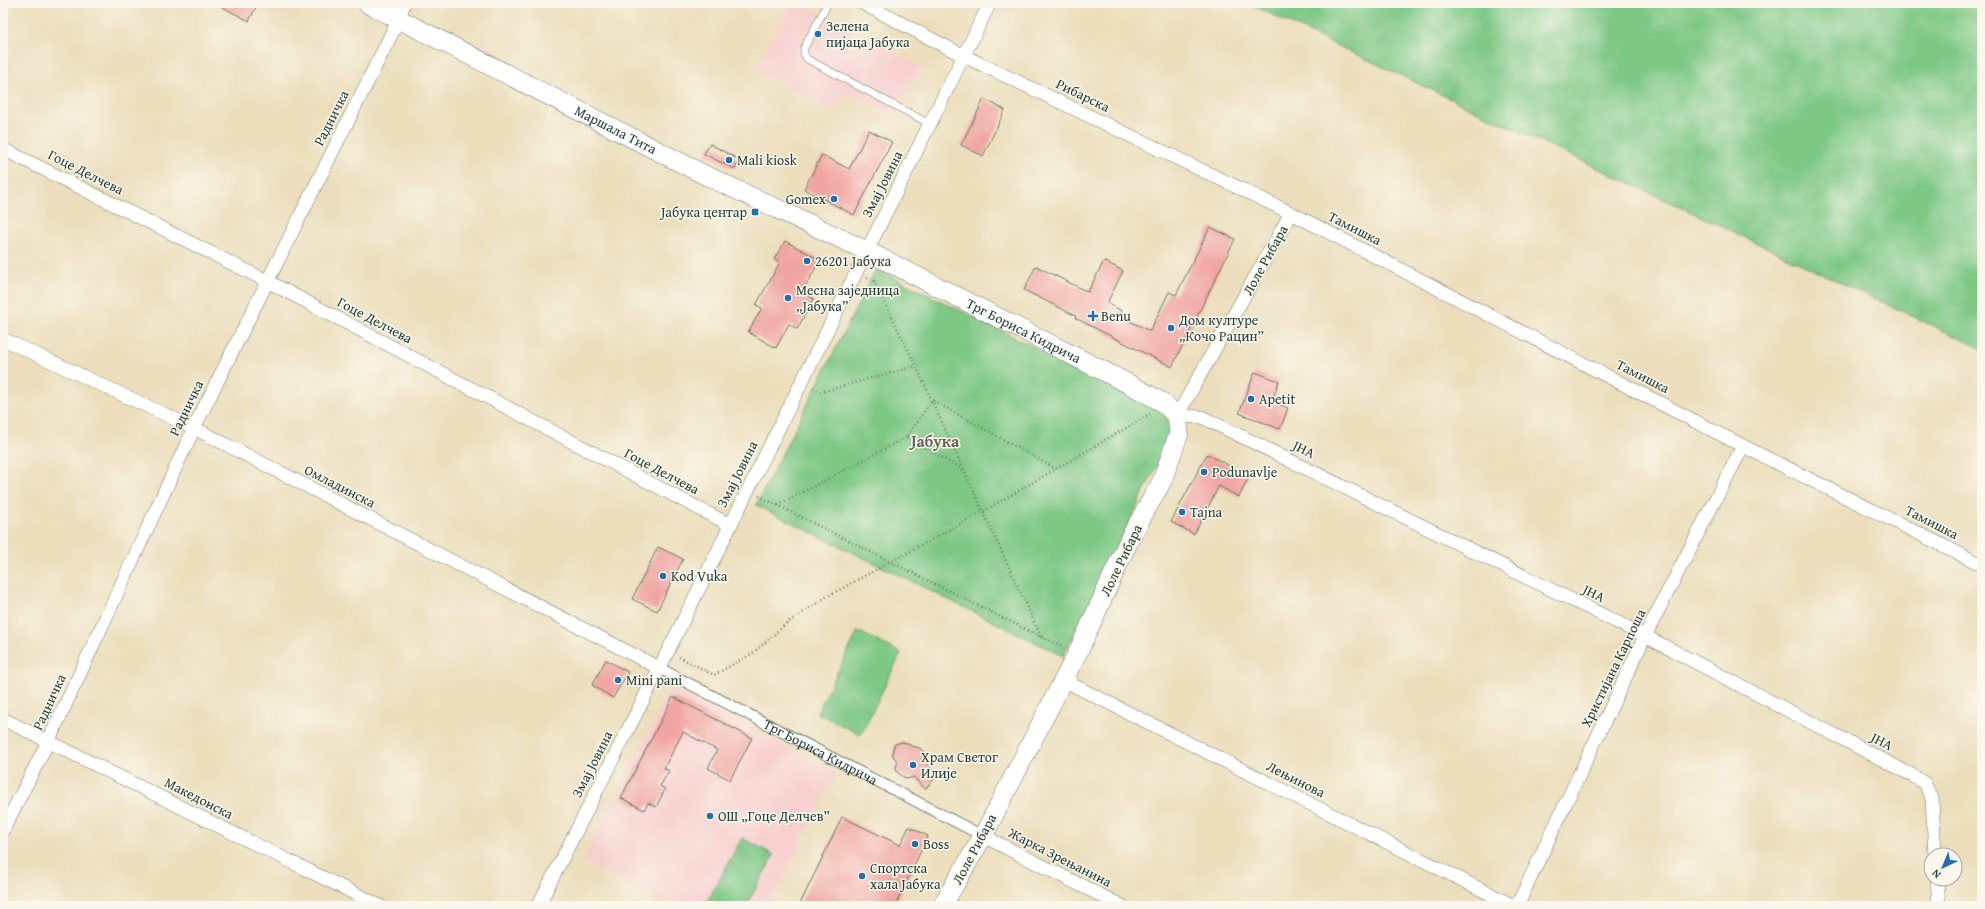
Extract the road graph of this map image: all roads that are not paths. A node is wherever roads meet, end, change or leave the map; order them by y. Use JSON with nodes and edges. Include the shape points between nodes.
{"nodes":[{"id":1,"x":367,"y":3,"type":"edge"},
{"id":2,"x":828,"y":3,"type":"edge"},
{"id":3,"x":862,"y":3,"type":"edge"},
{"id":4,"x":990,"y":3,"type":"edge"},
{"id":5,"x":401,"y":11,"type":"edge"},
{"id":6,"x":964,"y":56,"type":"junction"},
{"id":7,"x":930,"y":124,"type":"junction"},
{"id":8,"x":3,"y":148,"type":"edge"},
{"id":9,"x":1291,"y":213,"type":"junction"},
{"id":10,"x":866,"y":251,"type":"junction"},
{"id":11,"x":267,"y":281,"type":"junction"},
{"id":12,"x":3,"y":339,"type":"edge"},
{"id":13,"x":1177,"y":416,"type":"junction"},
{"id":14,"x":194,"y":428,"type":"junction"},
{"id":15,"x":1743,"y":446,"type":"junction"},
{"id":16,"x":730,"y":525,"type":"junction"},
{"id":17,"x":1982,"y":565,"type":"edge"},
{"id":18,"x":1645,"y":636,"type":"junction"},
{"id":19,"x":659,"y":668,"type":"junction"},
{"id":20,"x":1063,"y":680,"type":"junction"},
{"id":21,"x":3,"y":719,"type":"edge"},
{"id":22,"x":48,"y":740,"type":"junction"},
{"id":23,"x":3,"y":830,"type":"edge"},
{"id":24,"x":983,"y":836,"type":"junction"},
{"id":25,"x":1935,"y":847,"type":"edge"},
{"id":26,"x":1938,"y":887,"type":"edge"},
{"id":27,"x":380,"y":906,"type":"edge"},
{"id":28,"x":538,"y":906,"type":"edge"},
{"id":29,"x":942,"y":906,"type":"edge"},
{"id":30,"x":1122,"y":906,"type":"edge"},
{"id":31,"x":1516,"y":906,"type":"edge"},
{"id":32,"x":1939,"y":906,"type":"edge"}],
"edges":[{"from":1,"to":5,"type":"main road","name":"Маршала Тита"},
{"from":2,"to":7,"type":"lane","via":[[804,48],[807,59]]},
{"from":3,"to":6,"type":"street","name":"Рибарска"},
{"from":4,"to":6,"type":"street","name":"Змај Јовина"},
{"from":5,"to":10,"type":"main road","name":"Маршала Тита","via":[[703,174]]},
{"from":5,"to":11,"type":"street","name":"Радничка"},
{"from":6,"to":7,"type":"street","name":"Змај Јовина"},
{"from":6,"to":9,"type":"street","name":"Рибарска"},
{"from":7,"to":10,"type":"street","name":"Змај Јовина"},
{"from":8,"to":11,"type":"street","name":"Гоце Делчева"},
{"from":9,"to":13,"type":"street","name":"Лоле Рибара"},
{"from":9,"to":15,"type":"street","name":"Тамишка"},
{"from":10,"to":13,"type":"main road","name":"Трг Бориса Кидрича","via":[[1162,402]]},
{"from":10,"to":16,"type":"street","name":"Змај Јовина"},
{"from":11,"to":14,"type":"street","name":"Радничка"},
{"from":11,"to":16,"type":"street","name":"Гоце Делчева"},
{"from":12,"to":14,"type":"street","name":"Омладинска"},
{"from":13,"to":18,"type":"street","name":"ЈНА","via":[[1202,417]]},
{"from":13,"to":20,"type":"main road","name":"Лоле Рибара","via":[[1179,433],[1162,481],[1130,538]]},
{"from":14,"to":19,"type":"street","name":"Омладинска"},
{"from":14,"to":22,"type":"street","name":"Радничка"},
{"from":15,"to":17,"type":"street","name":"Тамишка"},
{"from":15,"to":18,"type":"street","name":"Христијана Карпоша"},
{"from":16,"to":19,"type":"street","name":"Змај Јовина"},
{"from":18,"to":25,"type":"street","name":"ЈНА","via":[[1924,783],[1932,798]]},
{"from":18,"to":31,"type":"street","name":"Христијана Карпоша"},
{"from":19,"to":24,"type":"street","name":"Трг Бориса Кидрича"},
{"from":19,"to":28,"type":"street","name":"Змај Јовина"},
{"from":20,"to":24,"type":"main road","name":"Лоле Рибара"},
{"from":20,"to":31,"type":"street","name":"Лењинова"},
{"from":21,"to":22,"type":"street","name":"Македонска"},
{"from":22,"to":23,"type":"street","name":"Радничка"},
{"from":22,"to":27,"type":"street","name":"Македонска"},
{"from":24,"to":29,"type":"main road","name":"Лоле Рибара"},
{"from":24,"to":30,"type":"street","name":"Жарка Зрењанина"},
{"from":26,"to":32,"type":"street"}]}
